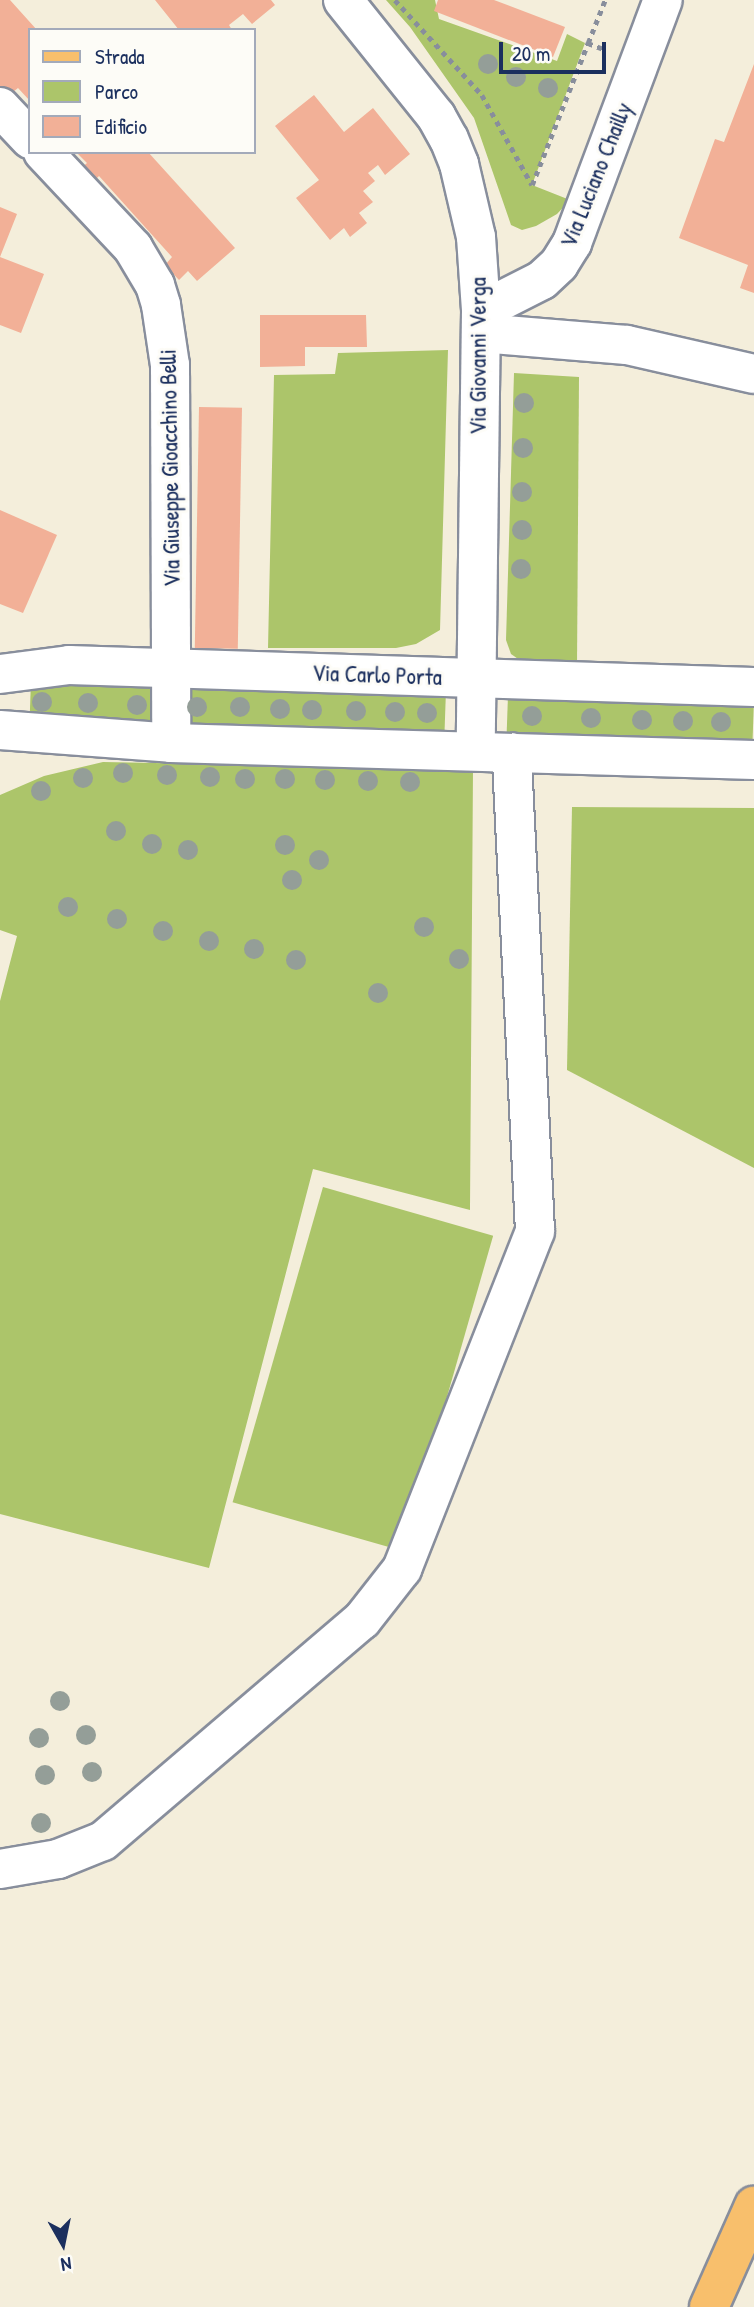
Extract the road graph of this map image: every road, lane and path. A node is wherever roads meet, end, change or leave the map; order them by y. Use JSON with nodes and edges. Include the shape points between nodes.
{"nodes":[{"id":1,"x":342,"y":0,"type":"edge"},
{"id":2,"x":394,"y":0,"type":"edge"},
{"id":3,"x":605,"y":0,"type":"edge"},
{"id":4,"x":663,"y":0,"type":"edge"},
{"id":5,"x":588,"y":43,"type":"junction"},
{"id":6,"x":640,"y":62,"type":"junction"},
{"id":7,"x":0,"y":107,"type":"edge"},
{"id":8,"x":28,"y":137,"type":"edge"},
{"id":9,"x":45,"y":154,"type":"edge"},
{"id":10,"x":481,"y":322,"type":"junction"},
{"id":11,"x":754,"y":374,"type":"edge"},
{"id":12,"x":172,"y":668,"type":"junction"},
{"id":13,"x":0,"y":674,"type":"edge"},
{"id":14,"x":475,"y":678,"type":"junction"},
{"id":15,"x":754,"y":687,"type":"edge"},
{"id":16,"x":0,"y":730,"type":"edge"},
{"id":17,"x":171,"y":743,"type":"junction"},
{"id":18,"x":494,"y":752,"type":"junction"},
{"id":19,"x":754,"y":760,"type":"edge"},
{"id":20,"x":0,"y":1869,"type":"edge"},
{"id":21,"x":754,"y":2206,"type":"edge"},
{"id":22,"x":714,"y":2297,"type":"edge"}],
"edges":[{"from":1,"to":10,"type":"street","name":"Via Giovanni Verga","via":[[436,116],[449,139],[476,237]]},
{"from":2,"to":5,"type":"path","via":[[482,95],[532,186]]},
{"from":3,"to":5,"type":"path"},
{"from":4,"to":6,"type":"street","name":"Via Luciano Chailly"},
{"from":5,"to":6,"type":"path"},
{"from":6,"to":10,"type":"street","name":"Via Luciano Chailly","via":[[572,243],[542,279]]},
{"from":7,"to":8,"type":"street"},
{"from":9,"to":12,"type":"street","name":"Via Giuseppe Gioacchino Belli","via":[[133,248],[161,305],[170,365]]},
{"from":10,"to":11,"type":"street","via":[[628,345]]},
{"from":10,"to":14,"type":"street","name":"Via Giovanni Verga"},
{"from":12,"to":13,"type":"street","name":"Via Carlo Porta","via":[[69,665]]},
{"from":12,"to":14,"type":"street","name":"Via Carlo Porta"},
{"from":12,"to":17,"type":"street","name":"Via Giuseppe Gioacchino Belli"},
{"from":14,"to":15,"type":"street","name":"Via Carlo Porta"},
{"from":14,"to":18,"type":"street","name":"Via Giovanni Verga"},
{"from":16,"to":17,"type":"street"},
{"from":17,"to":18,"type":"street"},
{"from":18,"to":19,"type":"street"},
{"from":18,"to":20,"type":"street","name":"Via Giovanni Verga","via":[[535,1231],[402,1569],[362,1620],[103,1841],[58,1859]]},
{"from":21,"to":22,"type":"main road"}]}
